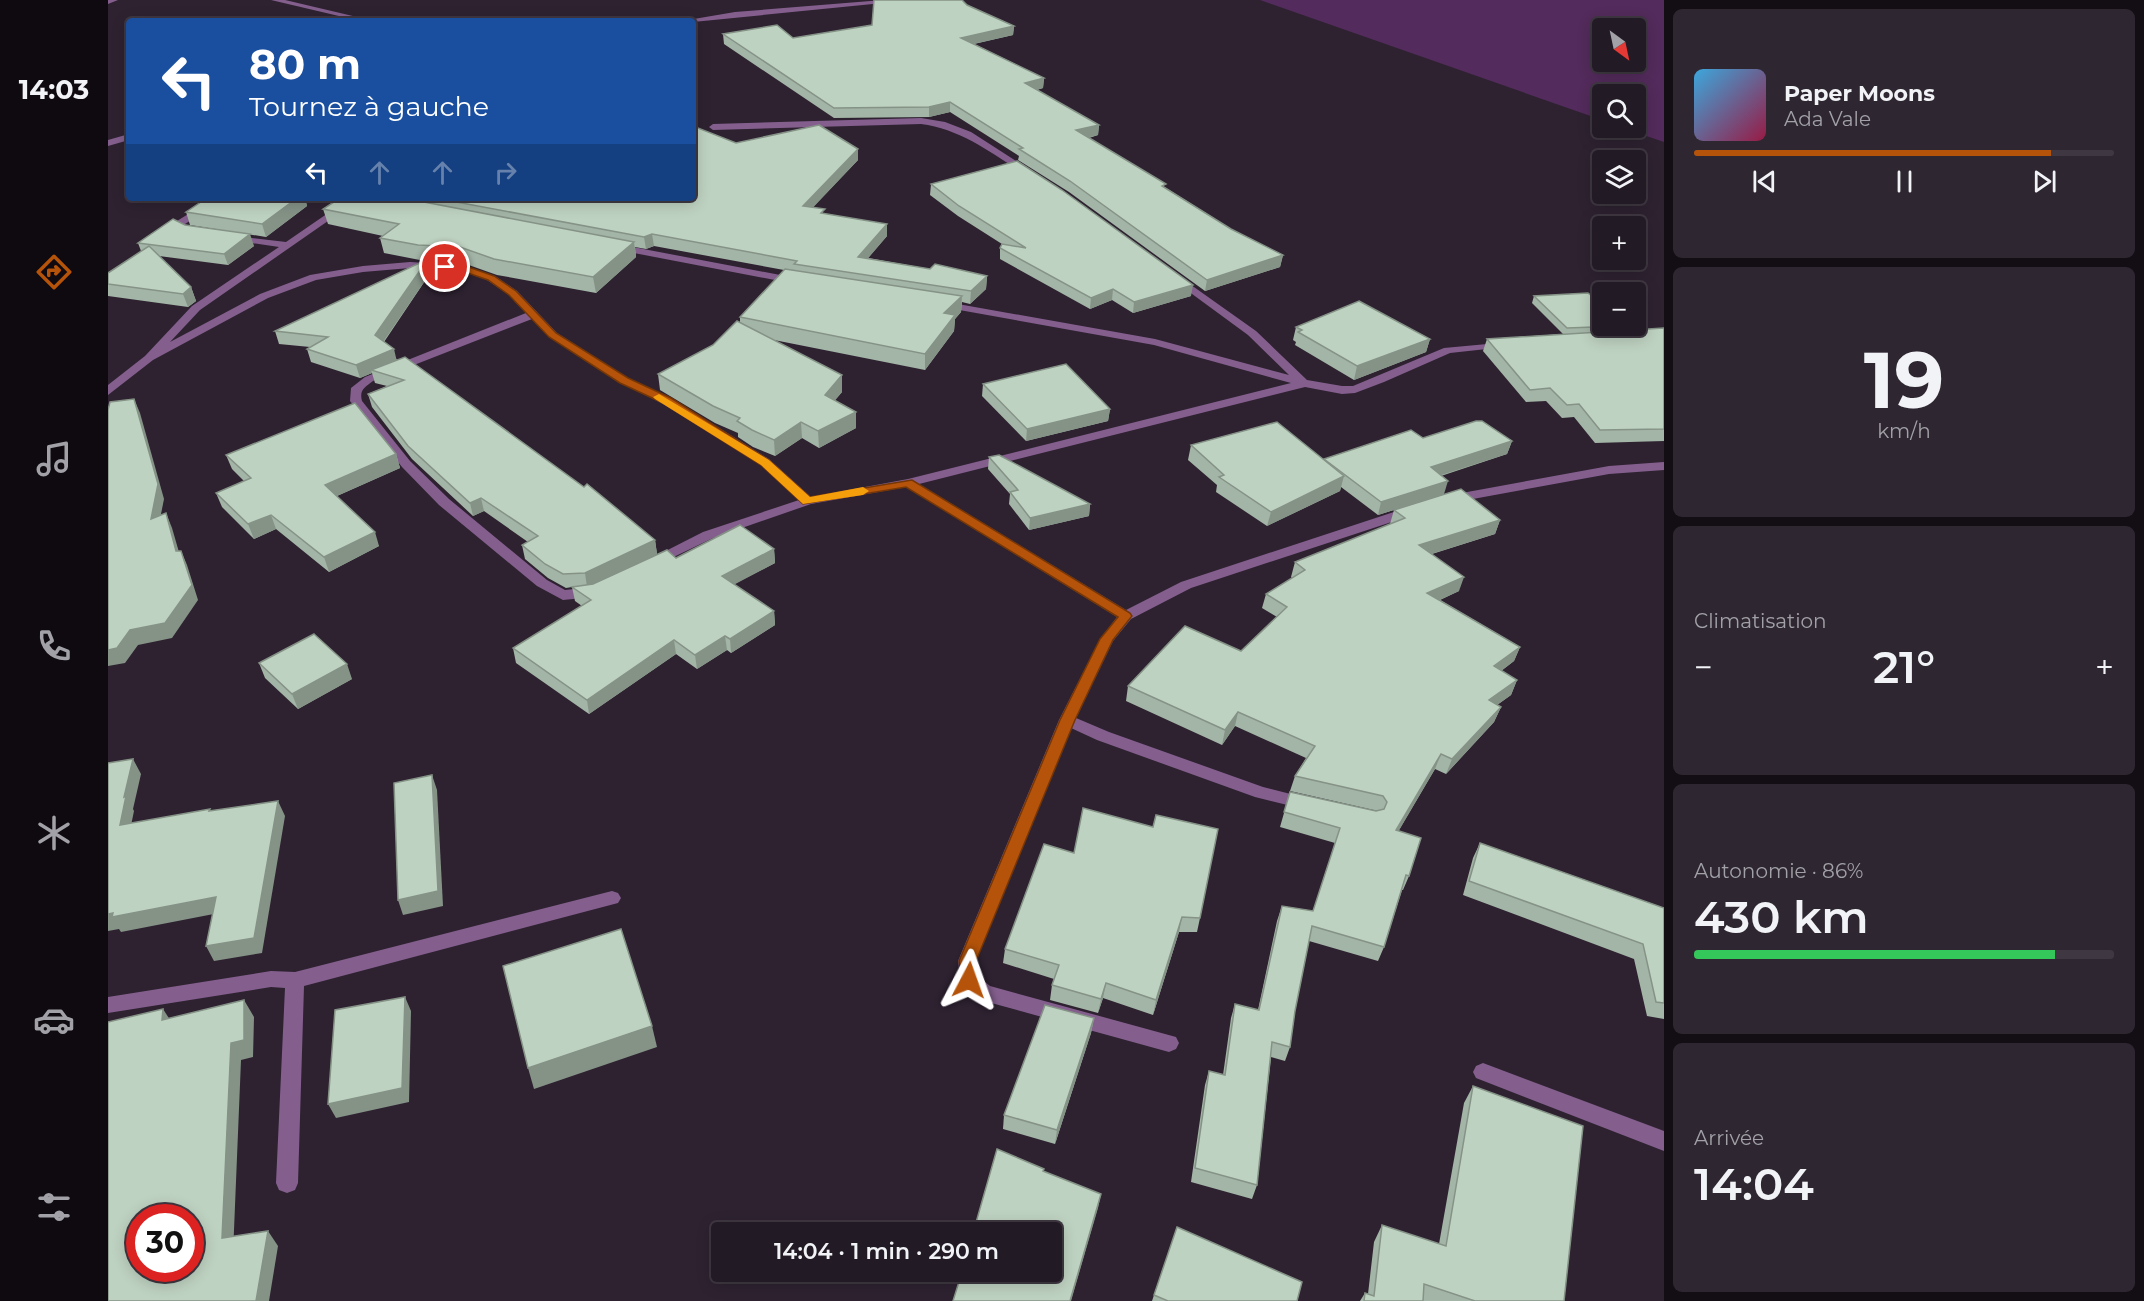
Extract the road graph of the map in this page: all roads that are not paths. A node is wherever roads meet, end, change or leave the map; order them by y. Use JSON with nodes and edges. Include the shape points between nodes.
{"nodes":[{"id":1,"x":114,"y":0,"type":"edge"},
{"id":2,"x":274,"y":0,"type":"edge"},
{"id":3,"x":909,"y":0,"type":"edge"},
{"id":4,"x":108,"y":2,"type":"edge"},
{"id":5,"x":356,"y":18,"type":"edge"},
{"id":6,"x":696,"y":20,"type":"edge"},
{"id":7,"x":713,"y":127,"type":"dead end"},
{"id":8,"x":126,"y":139,"type":"edge"},
{"id":9,"x":108,"y":143,"type":"edge"},
{"id":10,"x":1036,"y":178,"type":"edge"},
{"id":11,"x":217,"y":201,"type":"edge"},
{"id":12,"x":355,"y":201,"type":"edge"},
{"id":13,"x":288,"y":245,"type":"junction"},
{"id":14,"x":605,"y":245,"type":"edge"},
{"id":15,"x":1169,"y":272,"type":"edge"},
{"id":16,"x":806,"y":282,"type":"edge"},
{"id":17,"x":927,"y":302,"type":"edge"},
{"id":18,"x":532,"y":315,"type":"junction"},
{"id":19,"x":1513,"y":344,"type":"edge"},
{"id":20,"x":149,"y":358,"type":"junction"},
{"id":21,"x":1304,"y":383,"type":"junction"},
{"id":22,"x":108,"y":391,"type":"edge"},
{"id":23,"x":1664,"y":465,"type":"edge"},
{"id":24,"x":908,"y":483,"type":"junction"},
{"id":25,"x":808,"y":501,"type":"junction"},
{"id":26,"x":646,"y":567,"type":"edge"},
{"id":27,"x":608,"y":585,"type":"edge"},
{"id":28,"x":1126,"y":616,"type":"junction"},
{"id":29,"x":1067,"y":720,"type":"junction"},
{"id":30,"x":1327,"y":808,"type":"edge"},
{"id":31,"x":612,"y":898,"type":"dead end"},
{"id":32,"x":296,"y":980,"type":"junction"},
{"id":33,"x":108,"y":1005,"type":"edge"},
{"id":34,"x":1169,"y":1044,"type":"dead end"},
{"id":35,"x":1483,"y":1072,"type":"dead end"},
{"id":36,"x":1664,"y":1141,"type":"edge"},
{"id":37,"x":287,"y":1183,"type":"dead end"}],
"edges":[{"from":1,"to":4,"type":"street"},
{"from":2,"to":5,"type":"street"},
{"from":3,"to":6,"type":"street"},
{"from":7,"to":10,"type":"street","via":[[921,121],[942,124],[968,134]]},
{"from":8,"to":9,"type":"street"},
{"from":11,"to":13,"type":"street","via":[[180,223],[181,227]]},
{"from":12,"to":13,"type":"street"},
{"from":13,"to":20,"type":"street","via":[[196,308]]},
{"from":14,"to":16,"type":"street"},
{"from":15,"to":21,"type":"street","via":[[1252,333]]},
{"from":17,"to":21,"type":"street","via":[[1155,342]]},
{"from":18,"to":20,"type":"street","via":[[513,293],[491,278],[463,268],[410,265],[363,269],[314,277],[264,296]]},
{"from":18,"to":25,"type":"street","via":[[552,335],[765,462]]},
{"from":18,"to":27,"type":"street","via":[[369,379],[356,387],[356,401],[406,464],[444,502],[542,583],[563,595],[590,593]]},
{"from":19,"to":21,"type":"street","via":[[1448,350],[1355,389]]},
{"from":20,"to":22,"type":"street"},
{"from":21,"to":24,"type":"street"},
{"from":23,"to":28,"type":"street","via":[[1609,470],[1427,506],[1186,585]]},
{"from":24,"to":25,"type":"street"},
{"from":24,"to":28,"type":"street"},
{"from":25,"to":26,"type":"street","via":[[708,535]]},
{"from":28,"to":29,"type":"street","via":[[1107,639]]},
{"from":29,"to":30,"type":"street","via":[[1261,793]]},
{"from":29,"to":34,"type":"street","via":[[967,961],[969,980],[984,993]]},
{"from":31,"to":32,"type":"street"},
{"from":32,"to":33,"type":"street","via":[[272,980]]},
{"from":32,"to":37,"type":"street"},
{"from":35,"to":36,"type":"street"}]}
